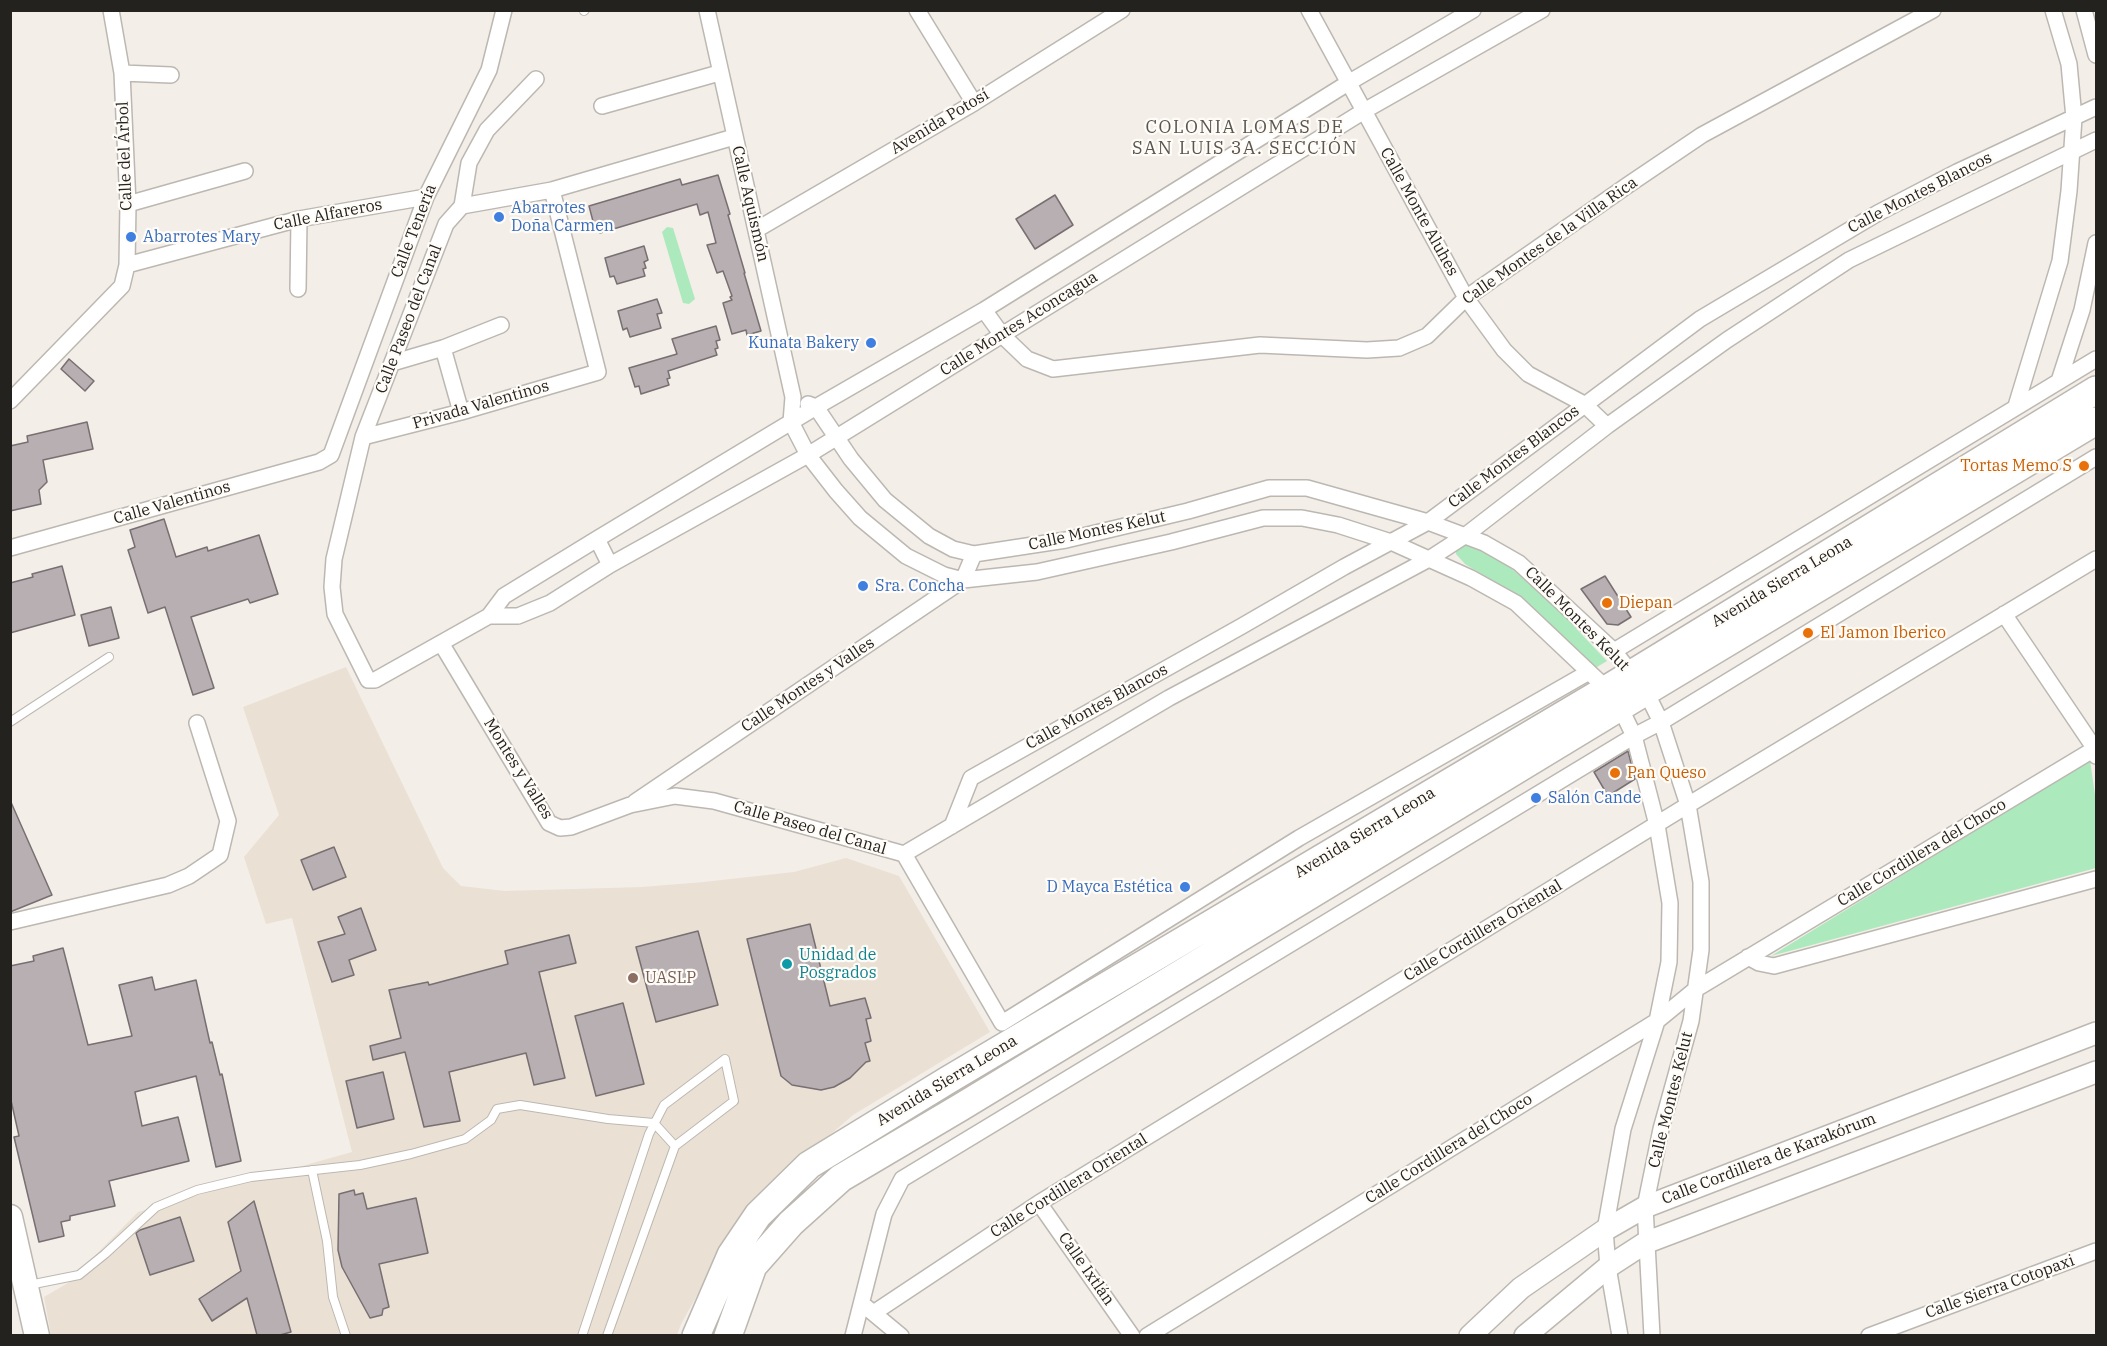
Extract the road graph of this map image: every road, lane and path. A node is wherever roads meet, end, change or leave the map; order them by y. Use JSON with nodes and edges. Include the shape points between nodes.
{"nodes":[{"id":1,"x":111,"y":10,"type":"edge"},
{"id":2,"x":504,"y":10,"type":"edge"},
{"id":3,"x":707,"y":10,"type":"edge"},
{"id":4,"x":917,"y":10,"type":"edge"},
{"id":5,"x":1122,"y":10,"type":"edge"},
{"id":6,"x":1309,"y":10,"type":"edge"},
{"id":7,"x":1473,"y":10,"type":"edge"},
{"id":8,"x":1542,"y":10,"type":"edge"},
{"id":9,"x":1933,"y":10,"type":"edge"},
{"id":10,"x":2053,"y":10,"type":"edge"},
{"id":11,"x":2084,"y":10,"type":"edge"},
{"id":12,"x":2097,"y":55,"type":"edge"},
{"id":13,"x":122,"y":73,"type":"junction"},
{"id":14,"x":719,"y":73,"type":"junction"},
{"id":15,"x":171,"y":75,"type":"dead end"},
{"id":16,"x":536,"y":79,"type":"dead end"},
{"id":17,"x":1348,"y":83,"type":"junction"},
{"id":18,"x":974,"y":103,"type":"junction"},
{"id":19,"x":602,"y":106,"type":"dead end"},
{"id":20,"x":2097,"y":107,"type":"edge"},
{"id":21,"x":1364,"y":111,"type":"junction"},
{"id":22,"x":2074,"y":118,"type":"junction"},
{"id":23,"x":734,"y":137,"type":"junction"},
{"id":24,"x":2097,"y":140,"type":"edge"},
{"id":25,"x":2072,"y":153,"type":"junction"},
{"id":26,"x":244,"y":171,"type":"dead end"},
{"id":27,"x":552,"y":189,"type":"junction"},
{"id":28,"x":426,"y":197,"type":"junction"},
{"id":29,"x":128,"y":204,"type":"junction"},
{"id":30,"x":462,"y":206,"type":"junction"},
{"id":31,"x":299,"y":219,"type":"junction"},
{"id":32,"x":756,"y":230,"type":"junction"},
{"id":33,"x":2097,"y":243,"type":"edge"},
{"id":34,"x":127,"y":265,"type":"junction"},
{"id":35,"x":298,"y":289,"type":"dead end"},
{"id":36,"x":1466,"y":298,"type":"junction"},
{"id":37,"x":984,"y":310,"type":"junction"},
{"id":38,"x":501,"y":325,"type":"dead end"},
{"id":39,"x":1002,"y":335,"type":"junction"},
{"id":40,"x":444,"y":348,"type":"junction"},
{"id":41,"x":2097,"y":359,"type":"edge"},
{"id":42,"x":392,"y":363,"type":"junction"},
{"id":43,"x":2059,"y":381,"type":"junction"},
{"id":44,"x":2097,"y":390,"type":"edge"},
{"id":45,"x":793,"y":397,"type":"junction"},
{"id":46,"x":10,"y":401,"type":"edge"},
{"id":47,"x":1584,"y":404,"type":"junction"},
{"id":48,"x":2016,"y":406,"type":"junction"},
{"id":49,"x":816,"y":407,"type":"junction"},
{"id":50,"x":461,"y":412,"type":"junction"},
{"id":51,"x":790,"y":422,"type":"junction"},
{"id":52,"x":2097,"y":422,"type":"edge"},
{"id":53,"x":1607,"y":426,"type":"junction"},
{"id":54,"x":363,"y":437,"type":"junction"},
{"id":55,"x":837,"y":437,"type":"junction"},
{"id":56,"x":331,"y":455,"type":"joint"},
{"id":57,"x":808,"y":455,"type":"junction"},
{"id":58,"x":2097,"y":457,"type":"edge"},
{"id":59,"x":1428,"y":522,"type":"junction"},
{"id":60,"x":1466,"y":535,"type":"junction"},
{"id":61,"x":597,"y":539,"type":"junction"},
{"id":62,"x":1391,"y":543,"type":"junction"},
{"id":63,"x":10,"y":548,"type":"edge"},
{"id":64,"x":974,"y":554,"type":"junction"},
{"id":65,"x":1429,"y":559,"type":"junction"},
{"id":66,"x":2097,"y":559,"type":"edge"},
{"id":67,"x":610,"y":565,"type":"junction"},
{"id":68,"x":963,"y":580,"type":"junction"},
{"id":69,"x":2004,"y":614,"type":"junction"},
{"id":70,"x":489,"y":616,"type":"junction"},
{"id":71,"x":441,"y":643,"type":"junction"},
{"id":72,"x":1614,"y":651,"type":"junction"},
{"id":73,"x":110,"y":657,"type":"dead end"},
{"id":74,"x":368,"y":680,"type":"joint"},
{"id":75,"x":1639,"y":683,"type":"junction"},
{"id":76,"x":1606,"y":689,"type":"junction"},
{"id":77,"x":10,"y":722,"type":"edge"},
{"id":78,"x":1661,"y":722,"type":"junction"},
{"id":79,"x":197,"y":723,"type":"dead end"},
{"id":80,"x":1634,"y":736,"type":"junction"},
{"id":81,"x":2096,"y":751,"type":"edge"},
{"id":82,"x":630,"y":805,"type":"junction"},
{"id":83,"x":1688,"y":805,"type":"junction"},
{"id":84,"x":1415,"y":817,"type":"junction"},
{"id":85,"x":1657,"y":825,"type":"junction"},
{"id":86,"x":952,"y":826,"type":"junction"},
{"id":87,"x":904,"y":854,"type":"junction"},
{"id":88,"x":2097,"y":879,"type":"edge"},
{"id":89,"x":10,"y":922,"type":"edge"},
{"id":90,"x":1748,"y":957,"type":"junction"},
{"id":91,"x":1696,"y":989,"type":"junction"},
{"id":92,"x":1657,"y":1021,"type":"junction"},
{"id":93,"x":1002,"y":1023,"type":"joint"},
{"id":94,"x":2097,"y":1033,"type":"edge"},
{"id":95,"x":2097,"y":1072,"type":"edge"},
{"id":96,"x":654,"y":1123,"type":"junction"},
{"id":97,"x":675,"y":1146,"type":"junction"},
{"id":98,"x":312,"y":1170,"type":"junction"},
{"id":99,"x":1039,"y":1203,"type":"junction"},
{"id":100,"x":1645,"y":1207,"type":"junction"},
{"id":101,"x":10,"y":1217,"type":"edge"},
{"id":102,"x":1605,"y":1230,"type":"junction"},
{"id":103,"x":1646,"y":1243,"type":"junction"},
{"id":104,"x":2097,"y":1251,"type":"edge"},
{"id":105,"x":1608,"y":1267,"type":"junction"},
{"id":106,"x":27,"y":1286,"type":"junction"},
{"id":107,"x":861,"y":1304,"type":"junction"},
{"id":108,"x":875,"y":1312,"type":"junction"},
{"id":109,"x":699,"y":1330,"type":"edge"},
{"id":110,"x":37,"y":1335,"type":"edge"},
{"id":111,"x":345,"y":1335,"type":"edge"},
{"id":112,"x":582,"y":1335,"type":"edge"},
{"id":113,"x":607,"y":1335,"type":"edge"},
{"id":114,"x":728,"y":1335,"type":"edge"},
{"id":115,"x":853,"y":1335,"type":"edge"},
{"id":116,"x":901,"y":1335,"type":"edge"},
{"id":117,"x":1132,"y":1335,"type":"edge"},
{"id":118,"x":1147,"y":1335,"type":"edge"},
{"id":119,"x":1470,"y":1335,"type":"edge"},
{"id":120,"x":1525,"y":1335,"type":"edge"},
{"id":121,"x":1620,"y":1335,"type":"edge"},
{"id":122,"x":1652,"y":1335,"type":"edge"},
{"id":123,"x":1869,"y":1335,"type":"edge"}],
"edges":[{"from":1,"to":13,"type":"street","name":"Calle del Árbol"},
{"from":2,"to":28,"type":"street","name":"Calle Tenería","via":[[489,70]]},
{"from":3,"to":14,"type":"street","name":"Calle Aquismón"},
{"from":4,"to":18,"type":"street"},
{"from":5,"to":18,"type":"street","name":"Avenida Potosí"},
{"from":6,"to":17,"type":"street","name":"Calle Monte Aluhes"},
{"from":7,"to":17,"type":"street","name":"Calle Montes Aconcagua"},
{"from":8,"to":21,"type":"street","name":"Calle Montes Aconcagua"},
{"from":9,"to":36,"type":"street","name":"Calle Montes de la Villa Rica","via":[[1702,135]]},
{"from":10,"to":22,"type":"street","via":[[2069,64]]},
{"from":11,"to":12,"type":"street"},
{"from":13,"to":15,"type":"street"},
{"from":13,"to":29,"type":"street","name":"Calle del Árbol"},
{"from":14,"to":19,"type":"street"},
{"from":14,"to":23,"type":"street","name":"Calle Aquismón"},
{"from":16,"to":30,"type":"street","via":[[487,130],[469,163]]},
{"from":17,"to":21,"type":"street","name":"Calle Monte Aluhes"},
{"from":17,"to":37,"type":"street","name":"Calle Montes Aconcagua"},
{"from":18,"to":32,"type":"street","name":"Avenida Potosí"},
{"from":20,"to":22,"type":"street","name":"Calle Montes Blancos"},
{"from":21,"to":36,"type":"street","name":"Calle Monte Aluhes"},
{"from":21,"to":39,"type":"street","name":"Calle Montes Aconcagua"},
{"from":22,"to":25,"type":"street"},
{"from":22,"to":47,"type":"street","name":"Calle Montes Blancos","via":[[1957,172],[1812,251],[1700,320]]},
{"from":23,"to":27,"type":"street"},
{"from":23,"to":32,"type":"street","name":"Calle Aquismón"},
{"from":24,"to":25,"type":"street","name":"Calle Montes Blancos"},
{"from":25,"to":48,"type":"street","via":[[2060,261]]},
{"from":25,"to":53,"type":"street","name":"Calle Montes Blancos","via":[[1849,260],[1727,340]]},
{"from":26,"to":29,"type":"street"},
{"from":27,"to":30,"type":"street"},
{"from":27,"to":50,"type":"street","name":"Privada Valentinos","via":[[598,372]]},
{"from":28,"to":31,"type":"street","name":"Calle Alfareros"},
{"from":28,"to":56,"type":"street","name":"Calle Tenería"},
{"from":29,"to":34,"type":"street","name":"Calle del Árbol"},
{"from":30,"to":42,"type":"street","name":"Calle Paseo del Canal","via":[[446,224]]},
{"from":31,"to":34,"type":"street","name":"Calle Alfareros"},
{"from":31,"to":35,"type":"street"},
{"from":32,"to":45,"type":"street","name":"Calle Aquismón"},
{"from":33,"to":43,"type":"street","via":[[2082,310]]},
{"from":34,"to":46,"type":"street","name":"Calle del Árbol","via":[[122,286]]},
{"from":36,"to":39,"type":"street","name":"Calle Montes de la Villa Rica","via":[[1427,336],[1399,348],[1260,345],[1053,369],[1027,359]]},
{"from":36,"to":47,"type":"street","name":"Calle Monte Aluhes","via":[[1504,350],[1528,374]]},
{"from":37,"to":39,"type":"street","name":"Calle Montes de la Villa Rica"},
{"from":37,"to":49,"type":"street","name":"Calle Montes Aconcagua"},
{"from":38,"to":40,"type":"street"},
{"from":39,"to":55,"type":"street","name":"Calle Montes Aconcagua"},
{"from":40,"to":42,"type":"street"},
{"from":40,"to":50,"type":"street"},
{"from":41,"to":43,"type":"street","name":"Avenida Sierra Leona"},
{"from":42,"to":54,"type":"street","name":"Calle Paseo del Canal"},
{"from":43,"to":48,"type":"street","name":"Avenida Sierra Leona"},
{"from":44,"to":75,"type":"highway","name":"Avenida Sierra Leona"},
{"from":45,"to":49,"type":"street"},
{"from":45,"to":51,"type":"street","name":"Calle Aquismón"},
{"from":47,"to":53,"type":"street","name":"Calle Monte Aluhes"},
{"from":47,"to":59,"type":"street","name":"Calle Montes Blancos"},
{"from":48,"to":72,"type":"street","name":"Avenida Sierra Leona"},
{"from":49,"to":51,"type":"street","name":"Calle Montes Aconcagua"},
{"from":49,"to":55,"type":"street","name":"Calle Montes Kelut"},
{"from":50,"to":54,"type":"street","name":"Privada Valentinos"},
{"from":51,"to":57,"type":"street","name":"Calle Montes Kelut"},
{"from":51,"to":61,"type":"street","name":"Calle Montes Aconcagua"},
{"from":52,"to":75,"type":"highway","name":"Avenida Sierra Leona"},
{"from":53,"to":60,"type":"street","name":"Calle Montes Blancos"},
{"from":54,"to":74,"type":"street","name":"Calle Paseo del Canal","via":[[334,559],[332,587],[335,614]]},
{"from":55,"to":57,"type":"street","name":"Calle Montes Aconcagua"},
{"from":55,"to":64,"type":"street","name":"Calle Montes Kelut","via":[[885,500],[929,536],[953,549]]},
{"from":56,"to":63,"type":"street","name":"Calle Valentinos","via":[[319,462]]},
{"from":57,"to":67,"type":"street","name":"Calle Montes Aconcagua"},
{"from":57,"to":68,"type":"street","name":"Calle Montes Kelut","via":[[860,518],[889,543],[906,556]]},
{"from":58,"to":78,"type":"street"},
{"from":59,"to":60,"type":"street","name":"Calle Montes Kelut"},
{"from":59,"to":62,"type":"street","name":"Calle Montes Blancos"},
{"from":59,"to":64,"type":"street","name":"Calle Montes Kelut","via":[[1308,488],[1269,488],[1065,540]]},
{"from":60,"to":65,"type":"street","name":"Calle Montes Blancos"},
{"from":60,"to":72,"type":"street","name":"Calle Montes Kelut","via":[[1519,563]]},
{"from":61,"to":67,"type":"street"},
{"from":61,"to":70,"type":"street","name":"Calle Montes Aconcagua","via":[[504,596]]},
{"from":62,"to":65,"type":"street","name":"Calle Montes Kelut"},
{"from":62,"to":68,"type":"street","name":"Calle Montes Kelut","via":[[1338,525],[1302,518],[1263,518],[1037,572]]},
{"from":62,"to":86,"type":"street","name":"Calle Montes Blancos","via":[[971,778]]},
{"from":64,"to":68,"type":"street"},
{"from":65,"to":76,"type":"street","name":"Calle Montes Kelut","via":[[1516,603]]},
{"from":65,"to":86,"type":"street","name":"Calle Montes Blancos","via":[[1169,698]]},
{"from":66,"to":69,"type":"street","name":"Calle Cordillera Oriental"},
{"from":67,"to":70,"type":"street","name":"Calle Montes Aconcagua","via":[[550,603],[518,616]]},
{"from":68,"to":82,"type":"street","name":"Calle Montes y Valles"},
{"from":69,"to":81,"type":"street"},
{"from":69,"to":83,"type":"street","name":"Calle Cordillera Oriental"},
{"from":70,"to":71,"type":"street","name":"Calle Montes Aconcagua"},
{"from":71,"to":74,"type":"street","name":"Calle Montes Aconcagua","via":[[375,680]]},
{"from":71,"to":82,"type":"street","name":"Montes y Valles","via":[[549,823],[571,827]]},
{"from":72,"to":75,"type":"street","name":"Calle Montes Kelut"},
{"from":73,"to":77,"type":"lane"},
{"from":75,"to":76,"type":"highway","name":"Avenida Sierra Leona"},
{"from":75,"to":78,"type":"street","name":"Calle Montes Kelut"},
{"from":76,"to":80,"type":"street","name":"Calle Montes Kelut"},
{"from":76,"to":84,"type":"highway","name":"Avenida Sierra Leona"},
{"from":76,"to":93,"type":"street","name":"Avenida Sierra Leona","via":[[1299,838]]},
{"from":78,"to":80,"type":"street"},
{"from":78,"to":83,"type":"street","name":"Calle Montes Kelut"},
{"from":79,"to":89,"type":"street","via":[[228,822],[219,855],[168,885]]},
{"from":80,"to":85,"type":"street","name":"Calle Montes Kelut"},
{"from":80,"to":107,"type":"street","via":[[902,1179],[884,1214]]},
{"from":81,"to":90,"type":"street","name":"Calle Cordillera del Choco"},
{"from":82,"to":87,"type":"street","name":"Calle Paseo del Canal","via":[[675,796],[714,801]]},
{"from":83,"to":85,"type":"street","name":"Calle Cordillera Oriental"},
{"from":83,"to":91,"type":"street","name":"Calle Montes Kelut","via":[[1701,882],[1701,950]]},
{"from":84,"to":109,"type":"highway","name":"Avenida Sierra Leona","via":[[809,1165],[758,1215],[732,1255]]},
{"from":84,"to":114,"type":"highway","name":"Avenida Sierra Leona","via":[[961,1107],[841,1178],[791,1222],[753,1266]]},
{"from":85,"to":92,"type":"street","name":"Calle Montes Kelut","via":[[1670,903],[1669,962]]},
{"from":85,"to":99,"type":"street","name":"Calle Cordillera Oriental"},
{"from":86,"to":87,"type":"street","name":"Calle Montes Blancos"},
{"from":87,"to":93,"type":"street","name":"Calle Paseo del Canal"},
{"from":88,"to":90,"type":"street","via":[[1774,966]]},
{"from":90,"to":91,"type":"street","name":"Calle Cordillera del Choco"},
{"from":91,"to":92,"type":"street","name":"Calle Cordillera del Choco"},
{"from":91,"to":100,"type":"street","name":"Calle Montes Kelut","via":[[1689,1034],[1661,1129]]},
{"from":92,"to":102,"type":"street","name":"Calle Montes Kelut","via":[[1623,1129]]},
{"from":92,"to":118,"type":"street","name":"Calle Cordillera del Choco"},
{"from":94,"to":100,"type":"street","name":"Calle Cordillera de Karakórum"},
{"from":95,"to":103,"type":"street","name":"Calle Cordillera de Karakórum"},
{"from":96,"to":97,"type":"lane"},
{"from":96,"to":97,"type":"lane","via":[[664,1105],[725,1059],[734,1101]]},
{"from":96,"to":98,"type":"lane","via":[[520,1105],[497,1108],[491,1120],[465,1139],[360,1165]]},
{"from":96,"to":112,"type":"lane"},
{"from":97,"to":113,"type":"lane"},
{"from":98,"to":106,"type":"lane","via":[[251,1177],[197,1190],[156,1207],[78,1275]]},
{"from":98,"to":111,"type":"lane","via":[[327,1241],[333,1297]]},
{"from":99,"to":108,"type":"street","name":"Calle Cordillera Oriental"},
{"from":99,"to":117,"type":"street","name":"Calle Ixtlán"},
{"from":100,"to":102,"type":"street","name":"Calle Cordillera de Karakórum"},
{"from":100,"to":103,"type":"street","name":"Calle Montes Kelut"},
{"from":101,"to":106,"type":"main road"},
{"from":102,"to":105,"type":"street","name":"Calle Montes Kelut"},
{"from":102,"to":119,"type":"street","name":"Calle Cordillera de Karakórum","via":[[1521,1288]]},
{"from":103,"to":105,"type":"street","name":"Calle Cordillera de Karakórum"},
{"from":103,"to":122,"type":"street","name":"Calle Montes Kelut"},
{"from":104,"to":123,"type":"street","name":"Calle Sierra Cotopaxi"},
{"from":105,"to":120,"type":"street","name":"Calle Cordillera de Karakórum"},
{"from":105,"to":121,"type":"street","name":"Calle Montes Kelut"},
{"from":106,"to":110,"type":"main road"},
{"from":107,"to":108,"type":"street"},
{"from":107,"to":115,"type":"street"},
{"from":108,"to":116,"type":"street"}]}
